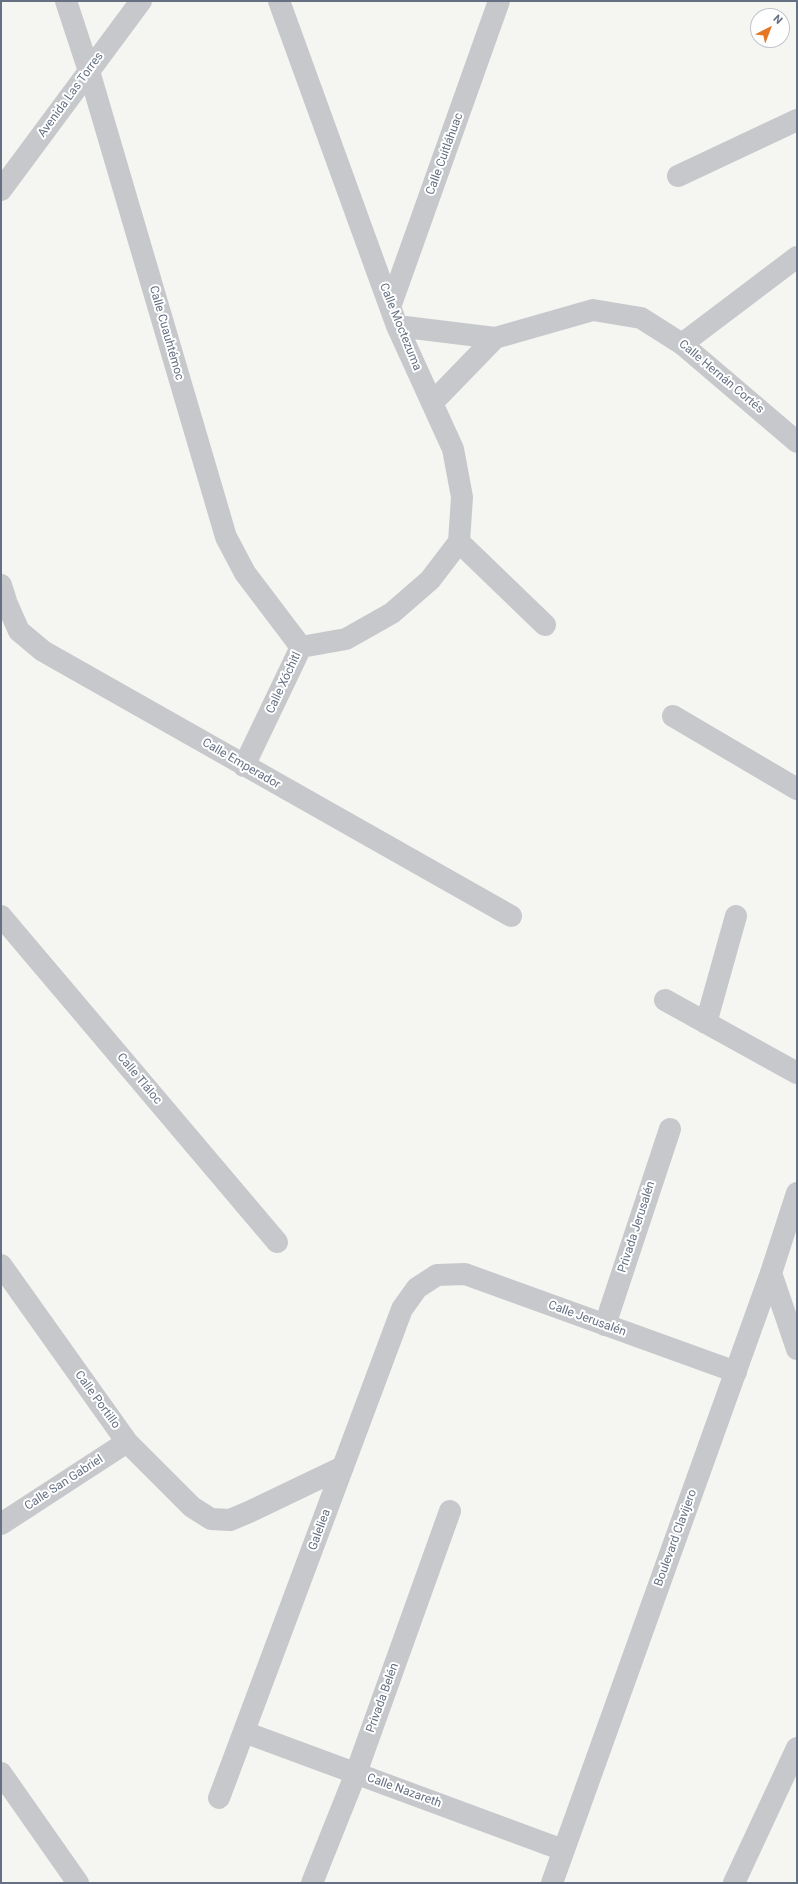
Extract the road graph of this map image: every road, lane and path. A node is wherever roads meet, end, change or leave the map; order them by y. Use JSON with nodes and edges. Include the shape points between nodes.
{"nodes":[{"id":1,"x":66,"y":1,"type":"edge"},
{"id":2,"x":141,"y":1,"type":"edge"},
{"id":3,"x":279,"y":1,"type":"edge"},
{"id":4,"x":499,"y":1,"type":"edge"},
{"id":5,"x":89,"y":71,"type":"junction"},
{"id":6,"x":797,"y":120,"type":"edge"},
{"id":7,"x":678,"y":176,"type":"dead end"},
{"id":8,"x":1,"y":190,"type":"edge"},
{"id":9,"x":797,"y":258,"type":"edge"},
{"id":10,"x":393,"y":316,"type":"junction"},
{"id":11,"x":495,"y":338,"type":"junction"},
{"id":12,"x":682,"y":344,"type":"junction"},
{"id":13,"x":432,"y":403,"type":"junction"},
{"id":14,"x":797,"y":442,"type":"edge"},
{"id":15,"x":459,"y":542,"type":"junction"},
{"id":16,"x":1,"y":585,"type":"edge"},
{"id":17,"x":545,"y":625,"type":"dead end"},
{"id":18,"x":300,"y":647,"type":"junction"},
{"id":19,"x":673,"y":716,"type":"dead end"},
{"id":20,"x":244,"y":766,"type":"junction"},
{"id":21,"x":797,"y":789,"type":"edge"},
{"id":22,"x":1,"y":916,"type":"edge"},
{"id":23,"x":510,"y":916,"type":"dead end"},
{"id":24,"x":736,"y":916,"type":"dead end"},
{"id":25,"x":665,"y":1000,"type":"dead end"},
{"id":26,"x":706,"y":1023,"type":"junction"},
{"id":27,"x":797,"y":1073,"type":"edge"},
{"id":28,"x":670,"y":1129,"type":"dead end"},
{"id":29,"x":797,"y":1193,"type":"edge"},
{"id":30,"x":277,"y":1242,"type":"dead end"},
{"id":31,"x":1,"y":1265,"type":"edge"},
{"id":32,"x":771,"y":1273,"type":"junction"},
{"id":33,"x":437,"y":1275,"type":"joint"},
{"id":34,"x":604,"y":1326,"type":"junction"},
{"id":35,"x":797,"y":1349,"type":"edge"},
{"id":36,"x":736,"y":1372,"type":"junction"},
{"id":37,"x":127,"y":1442,"type":"junction"},
{"id":38,"x":343,"y":1467,"type":"junction"},
{"id":39,"x":450,"y":1511,"type":"dead end"},
{"id":40,"x":1,"y":1524,"type":"edge"},
{"id":41,"x":244,"y":1732,"type":"junction"},
{"id":42,"x":797,"y":1748,"type":"edge"},
{"id":43,"x":1,"y":1773,"type":"edge"},
{"id":44,"x":356,"y":1773,"type":"junction"},
{"id":45,"x":219,"y":1798,"type":"dead end"},
{"id":46,"x":563,"y":1850,"type":"junction"},
{"id":47,"x":78,"y":1883,"type":"edge"},
{"id":48,"x":312,"y":1883,"type":"edge"},
{"id":49,"x":552,"y":1883,"type":"edge"},
{"id":50,"x":734,"y":1883,"type":"edge"}],
"edges":[{"from":1,"to":5,"type":"street","name":"Calle Cuauhtémoc"},
{"from":2,"to":5,"type":"street","name":"Avenida Las Torres"},
{"from":3,"to":10,"type":"street","name":"Calle Moctezuma"},
{"from":4,"to":10,"type":"street","name":"Calle Cuitláhuac"},
{"from":5,"to":8,"type":"street","name":"Avenida Las Torres"},
{"from":5,"to":18,"type":"street","name":"Calle Cuauhtémoc","via":[[226,537],[245,573]]},
{"from":6,"to":7,"type":"street"},
{"from":9,"to":12,"type":"street"},
{"from":10,"to":11,"type":"street"},
{"from":10,"to":13,"type":"street","name":"Calle Moctezuma"},
{"from":11,"to":12,"type":"street","name":"Calle Hernán Cortés","via":[[593,310],[641,318]]},
{"from":11,"to":13,"type":"street"},
{"from":12,"to":14,"type":"street","name":"Calle Hernán Cortés"},
{"from":13,"to":15,"type":"street","name":"Calle Moctezuma","via":[[453,449],[462,497]]},
{"from":15,"to":17,"type":"street"},
{"from":15,"to":18,"type":"street","name":"Calle Xóchitl","via":[[430,580],[392,613],[346,639]]},
{"from":16,"to":20,"type":"street","name":"Calle Emperador","via":[[6,604],[19,631],[43,651]]},
{"from":18,"to":20,"type":"street","name":"Calle Xóchitl"},
{"from":19,"to":21,"type":"street"},
{"from":20,"to":23,"type":"street","name":"Calle Emperador"},
{"from":22,"to":30,"type":"street","name":"Calle Tláloc"},
{"from":24,"to":26,"type":"street"},
{"from":25,"to":26,"type":"street"},
{"from":26,"to":27,"type":"street"},
{"from":28,"to":34,"type":"street","name":"Privada Jerusalén"},
{"from":29,"to":32,"type":"street","name":"Boulevard Clavijero"},
{"from":31,"to":37,"type":"street","name":"Calle Portillo"},
{"from":32,"to":35,"type":"street"},
{"from":32,"to":36,"type":"street","name":"Boulevard Clavijero"},
{"from":33,"to":34,"type":"street","name":"Calle Jerusalén","via":[[464,1274]]},
{"from":33,"to":38,"type":"street","name":"Galeliea","via":[[417,1288],[402,1309]]},
{"from":34,"to":36,"type":"street","name":"Calle Jerusalén"},
{"from":36,"to":46,"type":"street","name":"Boulevard Clavijero"},
{"from":37,"to":38,"type":"street","name":"Calle Portillo","via":[[192,1507],[211,1519],[230,1520]]},
{"from":37,"to":40,"type":"street","name":"Calle San Gabriel"},
{"from":38,"to":41,"type":"street","name":"Galeliea"},
{"from":39,"to":44,"type":"street","name":"Privada Belén"},
{"from":41,"to":44,"type":"street","name":"Calle Nazareth"},
{"from":41,"to":45,"type":"street","name":"Galeliea"},
{"from":42,"to":50,"type":"street"},
{"from":43,"to":47,"type":"street"},
{"from":44,"to":46,"type":"street","name":"Calle Nazareth"},
{"from":44,"to":48,"type":"street","name":"Privada Belén"},
{"from":46,"to":49,"type":"street","name":"Boulevard Clavijero"}]}
